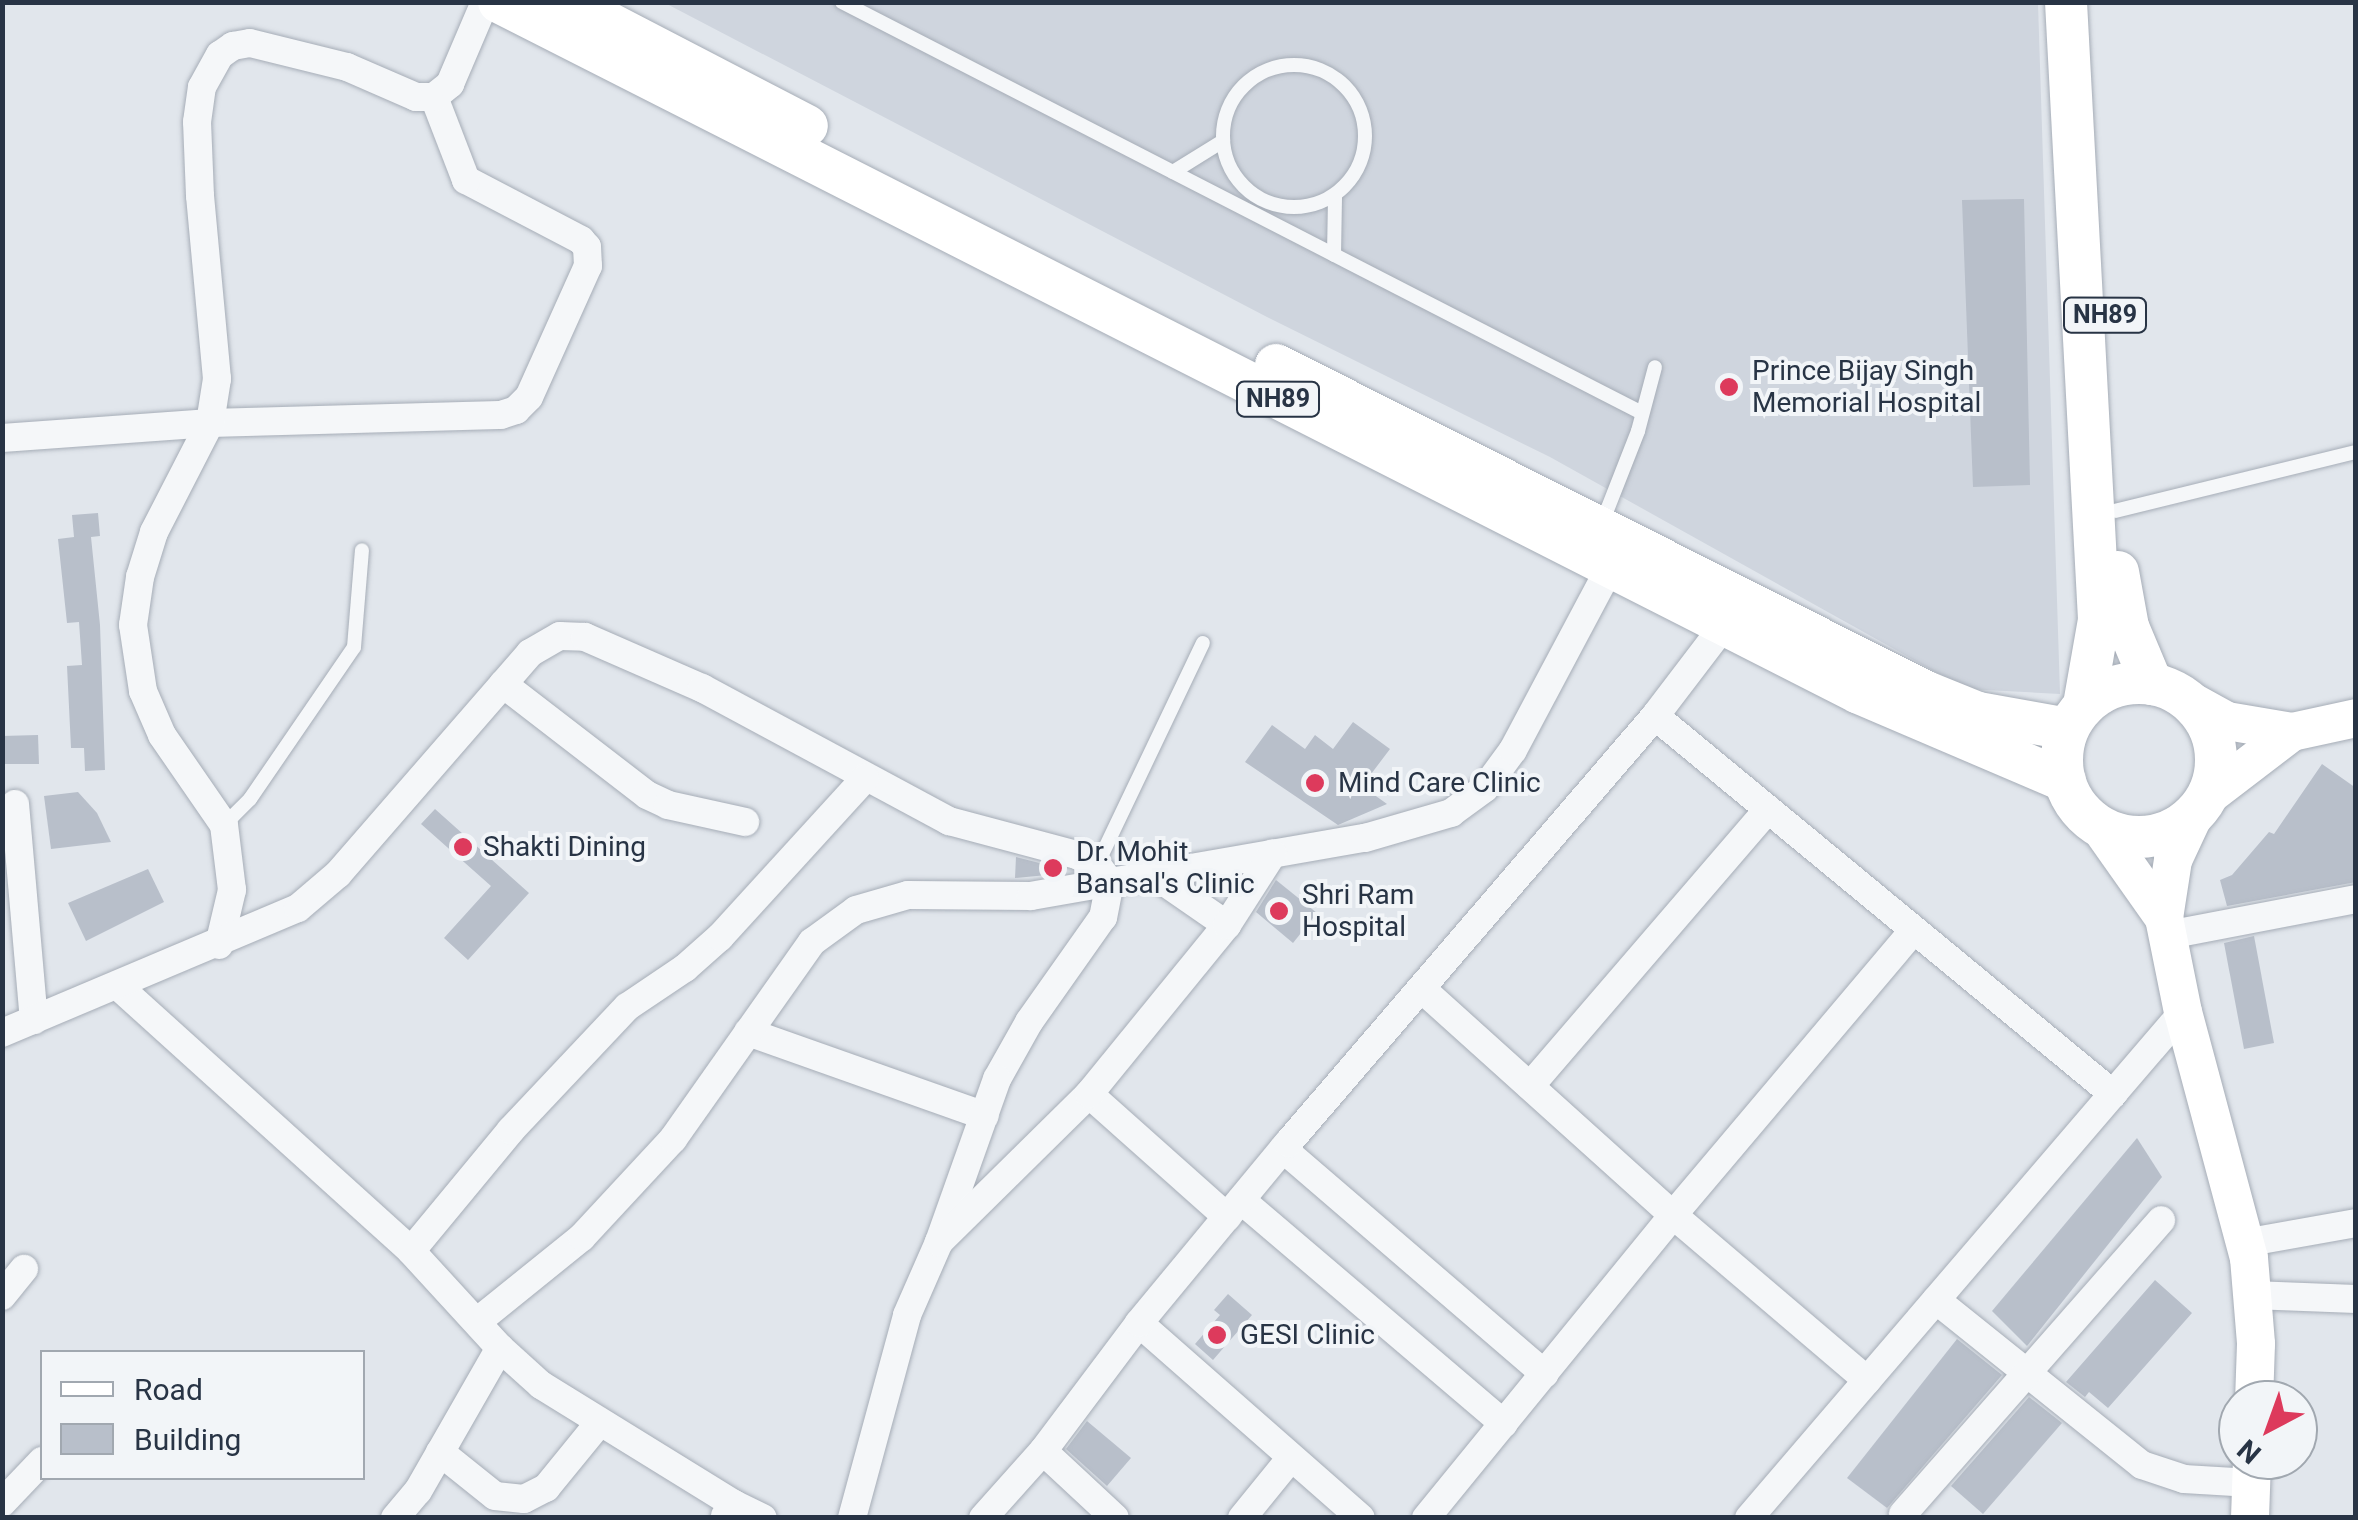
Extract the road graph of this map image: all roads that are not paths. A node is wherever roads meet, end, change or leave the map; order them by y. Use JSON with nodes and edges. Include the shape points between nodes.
{"nodes":[{"id":1,"x":485,"y":2,"type":"edge"},
{"id":2,"x":499,"y":2,"type":"edge"},
{"id":3,"x":568,"y":2,"type":"edge"},
{"id":4,"x":842,"y":2,"type":"edge"},
{"id":5,"x":2066,"y":2,"type":"edge"},
{"id":6,"x":2090,"y":2,"type":"edge"},
{"id":7,"x":434,"y":97,"type":"junction"},
{"id":8,"x":1223,"y":142,"type":"junction"},
{"id":9,"x":1172,"y":172,"type":"junction"},
{"id":10,"x":1335,"y":195,"type":"junction"},
{"id":11,"x":920,"y":201,"type":"junction"},
{"id":12,"x":1334,"y":255,"type":"junction"},
{"id":13,"x":1655,"y":368,"type":"dead end"},
{"id":14,"x":1642,"y":412,"type":"junction"},
{"id":15,"x":210,"y":423,"type":"junction"},
{"id":16,"x":2,"y":438,"type":"edge"},
{"id":17,"x":2356,"y":452,"type":"edge"},
{"id":18,"x":2115,"y":511,"type":"junction"},
{"id":19,"x":1605,"y":547,"type":"junction"},
{"id":20,"x":362,"y":550,"type":"dead end"},
{"id":21,"x":1733,"y":614,"type":"junction"},
{"id":22,"x":1203,"y":643,"type":"dead end"},
{"id":23,"x":503,"y":684,"type":"junction"},
{"id":24,"x":2166,"y":689,"type":"junction"},
{"id":25,"x":1655,"y":716,"type":"junction"},
{"id":26,"x":2076,"y":717,"type":"junction"},
{"id":27,"x":2356,"y":718,"type":"edge"},
{"id":28,"x":2292,"y":732,"type":"junction"},
{"id":29,"x":865,"y":778,"type":"junction"},
{"id":30,"x":2065,"y":781,"type":"junction"},
{"id":31,"x":15,"y":804,"type":"dead end"},
{"id":32,"x":2201,"y":805,"type":"junction"},
{"id":33,"x":1768,"y":810,"type":"junction"},
{"id":34,"x":745,"y":822,"type":"dead end"},
{"id":35,"x":224,"y":824,"type":"junction"},
{"id":36,"x":2099,"y":826,"type":"junction"},
{"id":37,"x":1273,"y":852,"type":"junction"},
{"id":38,"x":1104,"y":874,"type":"junction"},
{"id":39,"x":1153,"y":874,"type":"junction"},
{"id":40,"x":2356,"y":899,"type":"edge"},
{"id":41,"x":1227,"y":925,"type":"junction"},
{"id":42,"x":2166,"y":926,"type":"junction"},
{"id":43,"x":1913,"y":930,"type":"junction"},
{"id":44,"x":218,"y":945,"type":"junction"},
{"id":45,"x":118,"y":986,"type":"junction"},
{"id":46,"x":1422,"y":990,"type":"junction"},
{"id":47,"x":2183,"y":1012,"type":"junction"},
{"id":48,"x":34,"y":1020,"type":"junction"},
{"id":49,"x":748,"y":1032,"type":"junction"},
{"id":50,"x":2,"y":1034,"type":"edge"},
{"id":51,"x":1530,"y":1086,"type":"junction"},
{"id":52,"x":1089,"y":1094,"type":"junction"},
{"id":53,"x":2113,"y":1094,"type":"junction"},
{"id":54,"x":985,"y":1116,"type":"junction"},
{"id":55,"x":1283,"y":1149,"type":"junction"},
{"id":56,"x":1234,"y":1208,"type":"junction"},
{"id":57,"x":1673,"y":1215,"type":"junction"},
{"id":58,"x":2161,"y":1220,"type":"dead end"},
{"id":59,"x":2356,"y":1223,"type":"edge"},
{"id":60,"x":939,"y":1242,"type":"junction"},
{"id":61,"x":2244,"y":1244,"type":"junction"},
{"id":62,"x":411,"y":1250,"type":"junction"},
{"id":63,"x":24,"y":1269,"type":"dead end"},
{"id":64,"x":2252,"y":1294,"type":"junction"},
{"id":65,"x":2,"y":1296,"type":"edge"},
{"id":66,"x":2356,"y":1299,"type":"edge"},
{"id":67,"x":1936,"y":1300,"type":"junction"},
{"id":68,"x":478,"y":1321,"type":"junction"},
{"id":69,"x":1139,"y":1323,"type":"junction"},
{"id":70,"x":500,"y":1348,"type":"junction"},
{"id":71,"x":1545,"y":1374,"type":"junction"},
{"id":72,"x":2026,"y":1374,"type":"junction"},
{"id":73,"x":1867,"y":1380,"type":"junction"},
{"id":74,"x":2254,"y":1380,"type":"edge"},
{"id":75,"x":599,"y":1423,"type":"junction"},
{"id":76,"x":1504,"y":1424,"type":"junction"},
{"id":77,"x":1042,"y":1451,"type":"junction"},
{"id":78,"x":440,"y":1452,"type":"junction"},
{"id":79,"x":1290,"y":1458,"type":"junction"},
{"id":80,"x":40,"y":1462,"type":"edge"},
{"id":81,"x":2251,"y":1487,"type":"edge"},
{"id":82,"x":5,"y":1495,"type":"edge"},
{"id":83,"x":729,"y":1510,"type":"edge"},
{"id":84,"x":405,"y":1514,"type":"edge"},
{"id":85,"x":1903,"y":1514,"type":"dead end"},
{"id":86,"x":764,"y":1518,"type":"edge"},
{"id":87,"x":852,"y":1518,"type":"edge"},
{"id":88,"x":983,"y":1518,"type":"edge"},
{"id":89,"x":1114,"y":1518,"type":"edge"},
{"id":90,"x":1242,"y":1518,"type":"edge"},
{"id":91,"x":1361,"y":1518,"type":"edge"},
{"id":92,"x":1426,"y":1518,"type":"edge"},
{"id":93,"x":1749,"y":1518,"type":"edge"}],
"edges":[{"from":1,"to":7,"type":"street","via":[[450,84]]},
{"from":2,"to":11,"type":"main road","number":"NH89"},
{"from":3,"to":11,"type":"main road","number":"NH89"},
{"from":4,"to":9,"type":"lane"},
{"from":5,"to":26,"type":"main road","number":"NH89","via":[[2099,620]]},
{"from":6,"to":18,"type":"main road","number":"NH89"},
{"from":7,"to":15,"type":"street","via":[[275,46],[233,46],[208,71],[197,122],[217,378]]},
{"from":7,"to":15,"type":"street","via":[[466,180],[587,247],[588,266],[529,397],[501,415]]},
{"from":8,"to":9,"type":"lane"},
{"from":8,"to":10,"type":"lane","via":[[1240,183],[1258,198],[1305,208]]},
{"from":8,"to":10,"type":"lane","via":[[1226,114],[1254,76],[1299,64],[1322,70],[1356,100],[1364,121],[1360,166]]},
{"from":9,"to":12,"type":"lane"},
{"from":10,"to":12,"type":"lane"},
{"from":11,"to":19,"type":"main road","number":"NH89"},
{"from":12,"to":14,"type":"lane"},
{"from":13,"to":14,"type":"lane"},
{"from":14,"to":19,"type":"lane"},
{"from":15,"to":16,"type":"street"},
{"from":15,"to":35,"type":"street","via":[[154,532],[133,625],[143,691],[162,735]]},
{"from":17,"to":18,"type":"lane"},
{"from":18,"to":24,"type":"main road","number":"NH89","via":[[2121,602],[2134,647]]},
{"from":19,"to":21,"type":"main road","number":"NH89"},
{"from":19,"to":37,"type":"street","via":[[1512,750],[1484,788],[1451,813],[1366,838]]},
{"from":20,"to":35,"type":"lane","via":[[354,647],[250,799]]},
{"from":21,"to":25,"type":"street"},
{"from":21,"to":26,"type":"main road","number":"NH89","via":[[1978,713]]},
{"from":21,"to":30,"type":"main road","number":"NH89","via":[[1932,727]]},
{"from":22,"to":38,"type":"lane"},
{"from":23,"to":29,"type":"street","via":[[545,643],[560,636],[585,638],[702,688]]},
{"from":23,"to":34,"type":"street","via":[[647,795]]},
{"from":23,"to":44,"type":"street","via":[[338,874],[298,908]]},
{"from":24,"to":26,"type":"main road","via":[[2128,684],[2104,690]]},
{"from":24,"to":28,"type":"street","via":[[2227,721]]},
{"from":24,"to":32,"type":"main road","number":"NH89","via":[[2202,715],[2214,741],[2216,770]]},
{"from":25,"to":33,"type":"street"},
{"from":25,"to":46,"type":"street"},
{"from":26,"to":30,"type":"main road","number":"NH89","via":[[2062,755]]},
{"from":27,"to":28,"type":"street"},
{"from":28,"to":32,"type":"street"},
{"from":29,"to":38,"type":"street","via":[[949,821],[1077,856]]},
{"from":29,"to":62,"type":"street","via":[[720,936],[628,1007],[511,1130]]},
{"from":30,"to":36,"type":"main road"},
{"from":31,"to":48,"type":"street"},
{"from":32,"to":36,"type":"main road","via":[[2174,829],[2150,836],[2123,836]]},
{"from":32,"to":42,"type":"street","via":[[2173,860]]},
{"from":33,"to":43,"type":"street"},
{"from":33,"to":51,"type":"street"},
{"from":35,"to":44,"type":"street","via":[[232,890]]},
{"from":36,"to":42,"type":"street"},
{"from":37,"to":39,"type":"street"},
{"from":37,"to":41,"type":"street"},
{"from":38,"to":39,"type":"street"},
{"from":38,"to":49,"type":"street","via":[[1031,896],[908,895],[856,910],[812,942]]},
{"from":38,"to":54,"type":"street","via":[[1103,917],[1028,1022]]},
{"from":39,"to":41,"type":"street"},
{"from":40,"to":42,"type":"street"},
{"from":41,"to":52,"type":"street"},
{"from":42,"to":47,"type":"street"},
{"from":43,"to":53,"type":"street"},
{"from":43,"to":57,"type":"street"},
{"from":44,"to":45,"type":"street"},
{"from":45,"to":48,"type":"street"},
{"from":45,"to":62,"type":"street"},
{"from":46,"to":51,"type":"street"},
{"from":46,"to":55,"type":"street"},
{"from":47,"to":53,"type":"street"},
{"from":47,"to":61,"type":"street"},
{"from":48,"to":50,"type":"street"},
{"from":49,"to":54,"type":"street"},
{"from":49,"to":68,"type":"street","via":[[672,1139],[582,1237]]},
{"from":51,"to":57,"type":"street"},
{"from":52,"to":56,"type":"street"},
{"from":52,"to":60,"type":"street"},
{"from":53,"to":67,"type":"street"},
{"from":54,"to":60,"type":"street"},
{"from":55,"to":56,"type":"street"},
{"from":55,"to":71,"type":"street"},
{"from":56,"to":69,"type":"street"},
{"from":56,"to":76,"type":"street"},
{"from":57,"to":71,"type":"street"},
{"from":57,"to":73,"type":"street"},
{"from":58,"to":72,"type":"street"},
{"from":59,"to":61,"type":"street"},
{"from":60,"to":87,"type":"street","via":[[908,1314]]},
{"from":61,"to":64,"type":"street"},
{"from":62,"to":68,"type":"street"},
{"from":63,"to":65,"type":"street"},
{"from":64,"to":66,"type":"street"},
{"from":64,"to":74,"type":"street"},
{"from":67,"to":72,"type":"street"},
{"from":67,"to":73,"type":"street"},
{"from":68,"to":70,"type":"street"},
{"from":69,"to":77,"type":"street"},
{"from":69,"to":79,"type":"street"},
{"from":70,"to":75,"type":"street"},
{"from":70,"to":78,"type":"street"},
{"from":71,"to":76,"type":"street"},
{"from":72,"to":81,"type":"street","via":[[2142,1465],[2184,1480]]},
{"from":72,"to":85,"type":"street"},
{"from":73,"to":93,"type":"street"},
{"from":75,"to":78,"type":"street","via":[[546,1488],[524,1500],[495,1496]]},
{"from":75,"to":83,"type":"street"},
{"from":76,"to":92,"type":"street"},
{"from":77,"to":88,"type":"street"},
{"from":77,"to":89,"type":"street"},
{"from":78,"to":84,"type":"street"},
{"from":79,"to":90,"type":"street"},
{"from":79,"to":91,"type":"street"},
{"from":80,"to":82,"type":"street"},
{"from":83,"to":86,"type":"street"}]}
